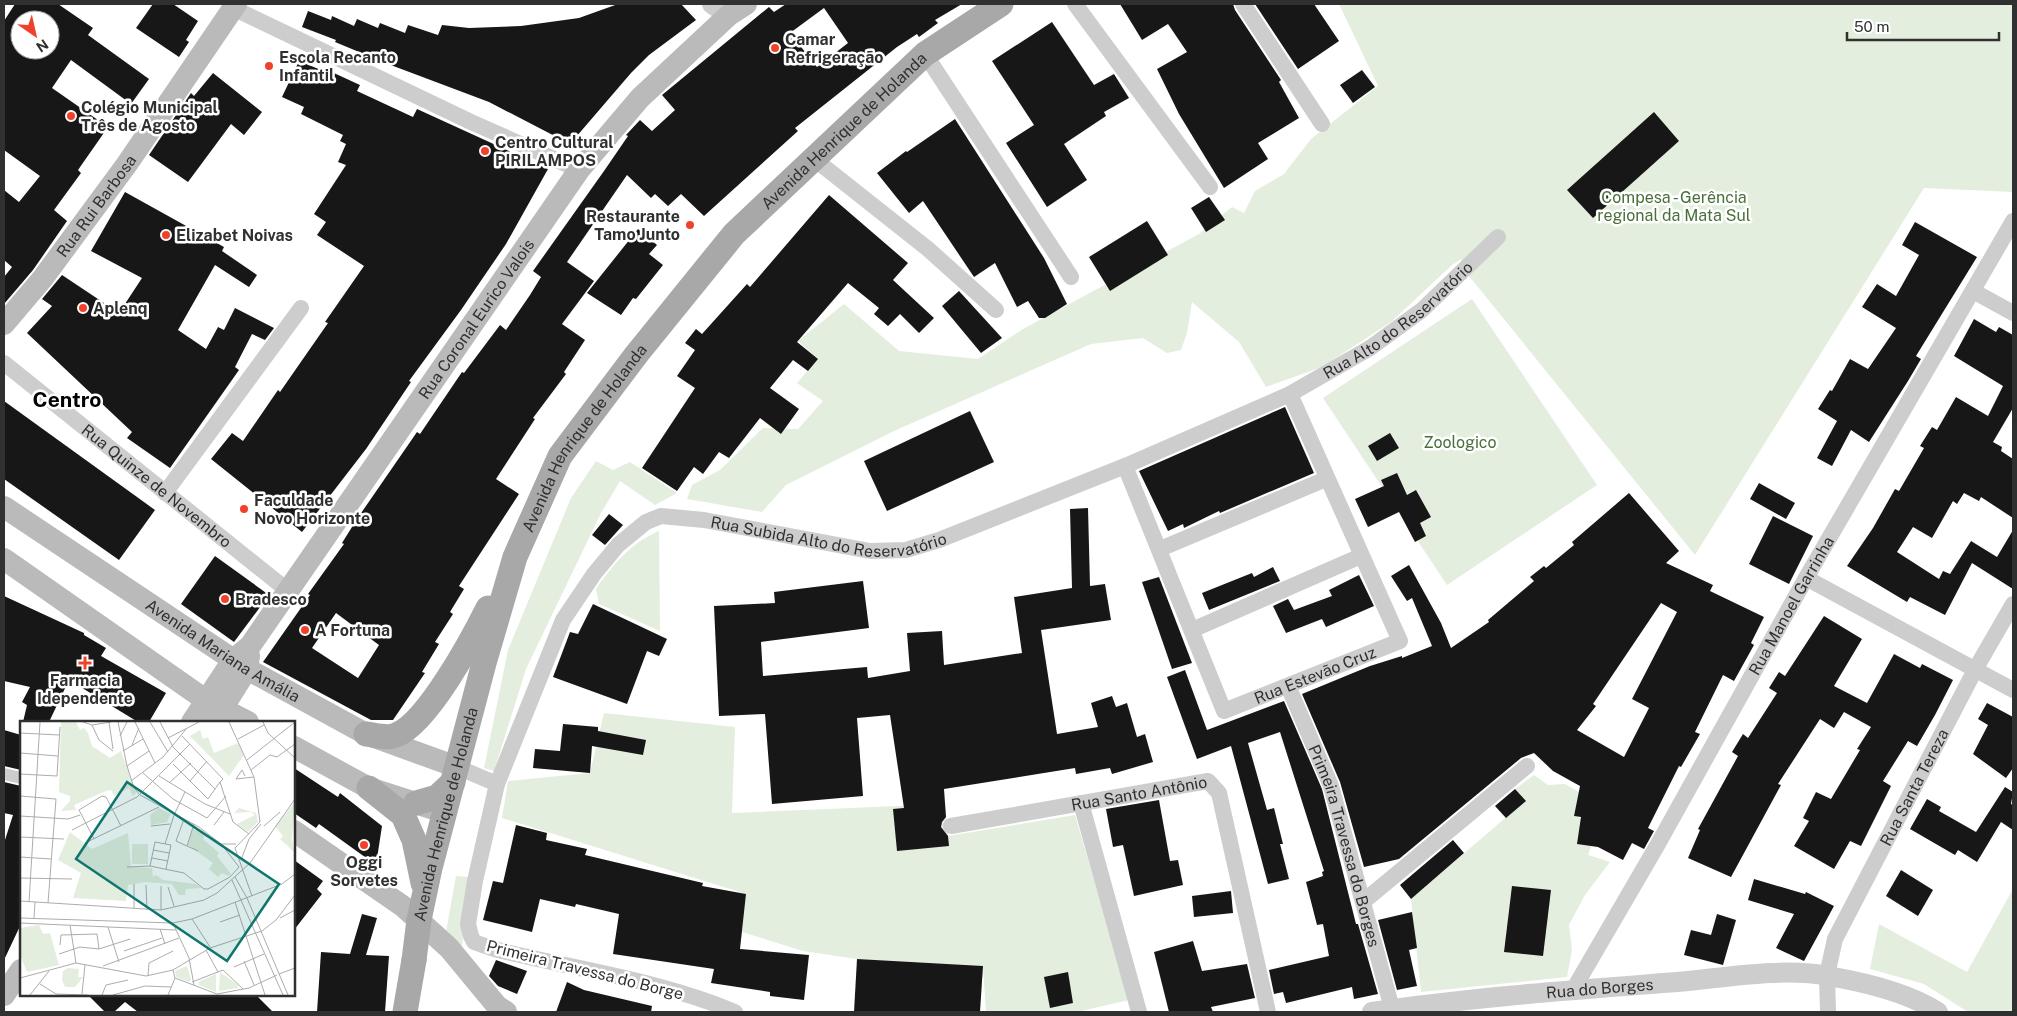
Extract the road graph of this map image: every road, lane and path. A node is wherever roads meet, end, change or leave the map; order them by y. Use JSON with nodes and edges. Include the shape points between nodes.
{"nodes":[{"id":1,"x":1001,"y":4,"type":"edge"},
{"id":2,"x":1075,"y":4,"type":"edge"},
{"id":3,"x":1243,"y":4,"type":"edge"},
{"id":4,"x":235,"y":6,"type":"edge"},
{"id":5,"x":729,"y":8,"type":"edge"},
{"id":6,"x":925,"y":54,"type":"junction"},
{"id":7,"x":1322,"y":124,"type":"dead end"},
{"id":8,"x":813,"y":158,"type":"junction"},
{"id":9,"x":579,"y":170,"type":"junction"},
{"id":10,"x":1210,"y":187,"type":"dead end"},
{"id":11,"x":2013,"y":221,"type":"edge"},
{"id":12,"x":1498,"y":237,"type":"dead end"},
{"id":13,"x":1072,"y":277,"type":"dead end"},
{"id":14,"x":1973,"y":291,"type":"junction"},
{"id":15,"x":301,"y":308,"type":"dead end"},
{"id":16,"x":996,"y":310,"type":"dead end"},
{"id":17,"x":2013,"y":313,"type":"edge"},
{"id":18,"x":4,"y":324,"type":"edge"},
{"id":19,"x":4,"y":363,"type":"edge"},
{"id":20,"x":1290,"y":394,"type":"junction"},
{"id":21,"x":1125,"y":466,"type":"junction"},
{"id":22,"x":1326,"y":479,"type":"junction"},
{"id":23,"x":165,"y":493,"type":"junction"},
{"id":24,"x":4,"y":507,"type":"edge"},
{"id":25,"x":1160,"y":549,"type":"junction"},
{"id":26,"x":1362,"y":556,"type":"junction"},
{"id":27,"x":515,"y":557,"type":"junction"},
{"id":28,"x":4,"y":559,"type":"edge"},
{"id":29,"x":1806,"y":578,"type":"junction"},
{"id":30,"x":288,"y":590,"type":"junction"},
{"id":31,"x":2013,"y":604,"type":"edge"},
{"id":32,"x":1192,"y":630,"type":"junction"},
{"id":33,"x":240,"y":664,"type":"junction"},
{"id":34,"x":1976,"y":668,"type":"junction"},
{"id":35,"x":1288,"y":686,"type":"junction"},
{"id":36,"x":2013,"y":690,"type":"edge"},
{"id":37,"x":215,"y":711,"type":"edge"},
{"id":38,"x":194,"y":721,"type":"edge"},
{"id":39,"x":245,"y":721,"type":"edge"},
{"id":40,"x":366,"y":734,"type":"junction"},
{"id":41,"x":295,"y":748,"type":"edge"},
{"id":42,"x":1528,"y":766,"type":"dead end"},
{"id":43,"x":4,"y":774,"type":"edge"},
{"id":44,"x":455,"y":775,"type":"junction"},
{"id":45,"x":20,"y":778,"type":"edge"},
{"id":46,"x":497,"y":784,"type":"junction"},
{"id":47,"x":370,"y":788,"type":"junction"},
{"id":48,"x":416,"y":803,"type":"junction"},
{"id":49,"x":1081,"y":803,"type":"junction"},
{"id":50,"x":445,"y":813,"type":"junction"},
{"id":51,"x":952,"y":826,"type":"dead end"},
{"id":52,"x":295,"y":833,"type":"edge"},
{"id":53,"x":423,"y":895,"type":"junction"},
{"id":54,"x":1364,"y":901,"type":"junction"},
{"id":55,"x":20,"y":971,"type":"edge"},
{"id":56,"x":1827,"y":975,"type":"junction"},
{"id":57,"x":1573,"y":990,"type":"junction"},
{"id":58,"x":4,"y":995,"type":"edge"},
{"id":59,"x":408,"y":1008,"type":"edge"},
{"id":60,"x":501,"y":1010,"type":"edge"},
{"id":61,"x":1393,"y":1011,"type":"edge"},
{"id":62,"x":735,"y":1012,"type":"edge"},
{"id":63,"x":1139,"y":1012,"type":"edge"},
{"id":64,"x":1268,"y":1012,"type":"edge"},
{"id":65,"x":1372,"y":1012,"type":"edge"},
{"id":66,"x":1828,"y":1012,"type":"edge"},
{"id":67,"x":1938,"y":1012,"type":"edge"}],
"edges":[{"from":1,"to":6,"type":"main road","name":"Avenida Henrique de Holanda"},
{"from":2,"to":10,"type":"street"},
{"from":3,"to":7,"type":"street"},
{"from":4,"to":9,"type":"street","via":[[471,122]]},
{"from":4,"to":18,"type":"main road","name":"Rua Rui Barbosa","via":[[127,164],[43,278]]},
{"from":5,"to":9,"type":"main road","name":"Rua Coronal Eurico Valois","via":[[640,98]]},
{"from":6,"to":8,"type":"main road","name":"Avenida Henrique de Holanda"},
{"from":6,"to":13,"type":"street"},
{"from":8,"to":16,"type":"street","via":[[928,249]]},
{"from":8,"to":27,"type":"main road","name":"Avenida Henrique de Holanda","via":[[734,234],[586,419],[560,456]]},
{"from":9,"to":30,"type":"main road","name":"Rua Coronal Eurico Valois"},
{"from":11,"to":14,"type":"street","name":"Rua Manoel Garrinha"},
{"from":12,"to":20,"type":"street","name":"Rua Alto do Reservatório","via":[[1422,310],[1370,348]]},
{"from":14,"to":17,"type":"street"},
{"from":14,"to":29,"type":"street","name":"Rua Manoel Garrinha"},
{"from":15,"to":23,"type":"street"},
{"from":19,"to":23,"type":"street","name":"Rua Quinze de Novembro"},
{"from":20,"to":21,"type":"street","name":"Rua Subida Alto do Reservatório"},
{"from":20,"to":22,"type":"street","name":"Rua Estevão Cruz"},
{"from":21,"to":25,"type":"street","name":"Rua Estevão Cruz"},
{"from":21,"to":46,"type":"street","name":"Rua Subida Alto do Reservatório","via":[[906,550],[870,551],[704,520],[661,516],[646,522],[618,545],[563,620]]},
{"from":22,"to":25,"type":"street"},
{"from":22,"to":26,"type":"street","name":"Rua Estevão Cruz"},
{"from":23,"to":30,"type":"street","name":"Rua Quinze de Novembro"},
{"from":24,"to":33,"type":"main road","name":"Avenida Mariana Amália"},
{"from":25,"to":32,"type":"street","name":"Rua Estevão Cruz"},
{"from":26,"to":32,"type":"street"},
{"from":26,"to":35,"type":"street","name":"Rua Estevão Cruz","via":[[1400,641]]},
{"from":27,"to":40,"type":"main road","via":[[466,651],[414,725],[395,736]]},
{"from":27,"to":44,"type":"main road","name":"Avenida Henrique de Holanda"},
{"from":28,"to":37,"type":"main road"},
{"from":29,"to":34,"type":"street"},
{"from":29,"to":57,"type":"street","name":"Rua Manoel Garrinha"},
{"from":30,"to":33,"type":"main road","name":"Rua Coronal Eurico Valois"},
{"from":31,"to":34,"type":"street","name":"Rua Santa Tereza"},
{"from":32,"to":35,"type":"street","name":"Rua Estevão Cruz","via":[[1224,711]]},
{"from":33,"to":37,"type":"main road"},
{"from":33,"to":40,"type":"main road","name":"Avenida Mariana Amália"},
{"from":34,"to":36,"type":"street"},
{"from":34,"to":56,"type":"street","name":"Rua Santa Tereza","via":[[1838,932]]},
{"from":35,"to":54,"type":"street","name":"Primeira Travessa do Borges","via":[[1330,786]]},
{"from":37,"to":38,"type":"main road"},
{"from":37,"to":39,"type":"main road"},
{"from":40,"to":44,"type":"main road","name":"Avenida Mariana Amália"},
{"from":41,"to":47,"type":"main road"},
{"from":42,"to":54,"type":"street"},
{"from":43,"to":45,"type":"street"},
{"from":44,"to":46,"type":"street"},
{"from":44,"to":48,"type":"main road","via":[[437,797]]},
{"from":44,"to":50,"type":"main road","name":"Avenida Henrique de Holanda"},
{"from":46,"to":62,"type":"street","name":"Primeira Travessa do Borge","via":[[470,907],[468,924],[474,942],[704,1000]]},
{"from":47,"to":48,"type":"main road"},
{"from":47,"to":53,"type":"main road","via":[[403,814],[414,840]]},
{"from":48,"to":50,"type":"main road"},
{"from":49,"to":51,"type":"street","name":"Rua Santo Antônio"},
{"from":49,"to":63,"type":"street"},
{"from":49,"to":64,"type":"street","name":"Rua Santo Antônio","via":[[1208,781],[1220,792]]},
{"from":50,"to":53,"type":"main road","name":"Avenida Henrique de Holanda"},
{"from":52,"to":60,"type":"main road","via":[[404,907],[449,948]]},
{"from":53,"to":59,"type":"main road","name":"Avenida Henrique de Holanda","bridge":true},
{"from":54,"to":61,"type":"street","name":"Primeira Travessa do Borges"},
{"from":55,"to":58,"type":"main road"},
{"from":56,"to":57,"type":"street","name":"Rua do Borges","via":[[1777,974]]},
{"from":56,"to":66,"type":"street","name":"Rua Santa Tereza"},
{"from":56,"to":67,"type":"street","name":"Rua do Borges","via":[[1924,1003]]},
{"from":57,"to":61,"type":"street","name":"Rua do Borges"},
{"from":61,"to":65,"type":"street","name":"Rua do Borges"}]}
